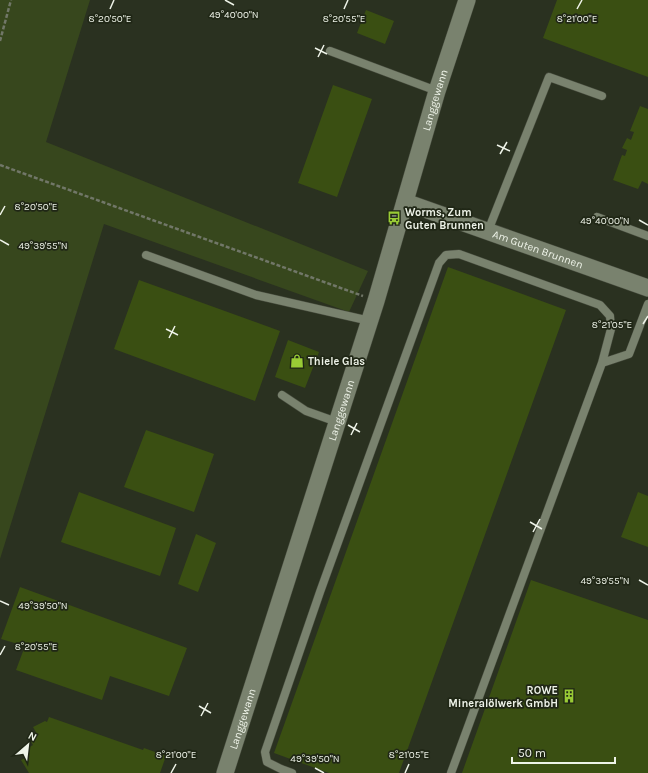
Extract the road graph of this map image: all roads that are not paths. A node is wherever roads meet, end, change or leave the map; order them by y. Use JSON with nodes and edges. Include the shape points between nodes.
{"nodes":[{"id":1,"x":467,"y":0,"type":"edge"},
{"id":2,"x":330,"y":51,"type":"dead end"},
{"id":3,"x":437,"y":91,"type":"junction"},
{"id":4,"x":602,"y":96,"type":"dead end"},
{"id":5,"x":405,"y":202,"type":"junction"},
{"id":6,"x":597,"y":217,"type":"dead end"},
{"id":7,"x":488,"y":231,"type":"junction"},
{"id":8,"x":648,"y":236,"type":"edge"},
{"id":9,"x":146,"y":255,"type":"dead end"},
{"id":10,"x":648,"y":288,"type":"edge"},
{"id":11,"x":648,"y":304,"type":"edge"},
{"id":12,"x":370,"y":321,"type":"junction"},
{"id":13,"x":602,"y":363,"type":"junction"},
{"id":14,"x":282,"y":395,"type":"dead end"},
{"id":15,"x":337,"y":422,"type":"junction"},
{"id":16,"x":225,"y":773,"type":"edge"},
{"id":17,"x":292,"y":773,"type":"edge"},
{"id":18,"x":451,"y":773,"type":"edge"}],
"edges":[{"from":1,"to":3,"type":"street","name":"Langgewann"},
{"from":2,"to":3,"type":"lane"},
{"from":3,"to":5,"type":"street","name":"Langgewann"},
{"from":4,"to":7,"type":"lane","via":[[549,77]]},
{"from":5,"to":7,"type":"street","name":"Am Guten Brunnen"},
{"from":5,"to":12,"type":"street","name":"Langgewann"},
{"from":6,"to":8,"type":"lane"},
{"from":7,"to":10,"type":"street","name":"Am Guten Brunnen"},
{"from":9,"to":12,"type":"lane","via":[[256,295]]},
{"from":11,"to":13,"type":"lane","via":[[629,354]]},
{"from":12,"to":15,"type":"street","name":"Langgewann"},
{"from":13,"to":17,"type":"lane","via":[[611,329],[610,316],[600,305],[458,254],[446,255],[439,263],[265,752],[267,762]]},
{"from":13,"to":18,"type":"lane"},
{"from":14,"to":15,"type":"lane","via":[[306,411]]},
{"from":15,"to":16,"type":"street","name":"Langgewann"}]}
